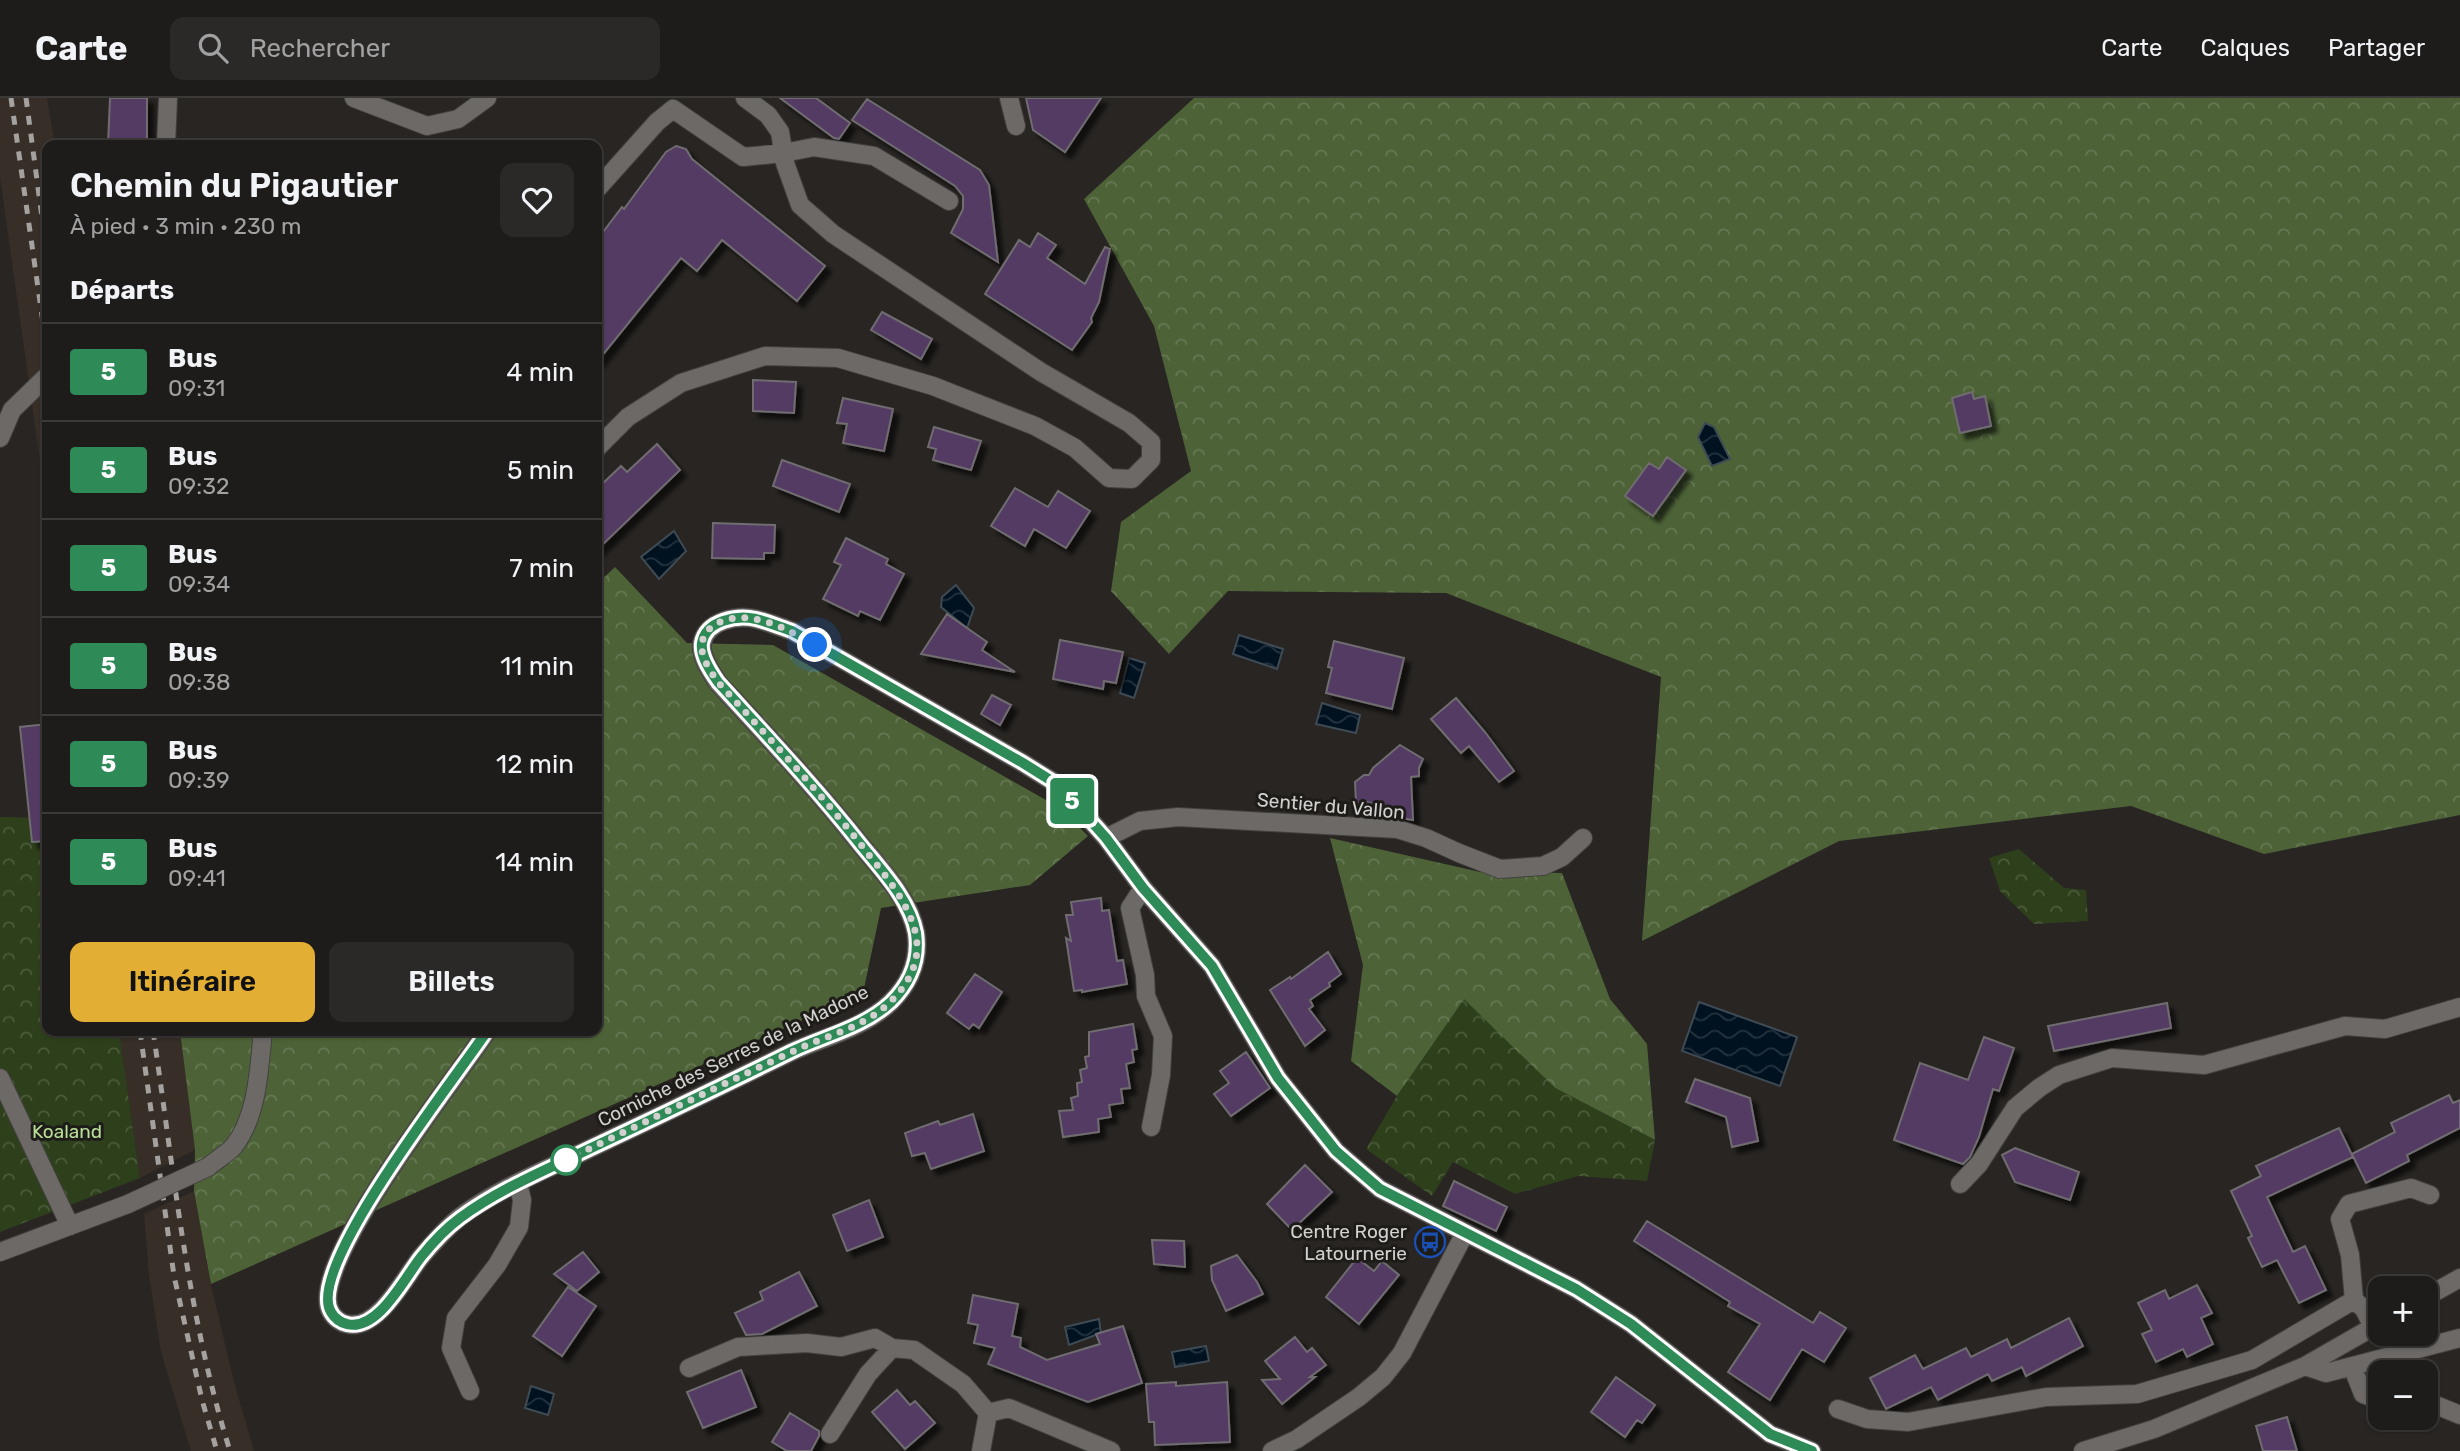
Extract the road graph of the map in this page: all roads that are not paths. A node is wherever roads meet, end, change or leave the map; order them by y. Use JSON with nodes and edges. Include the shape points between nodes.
{"nodes":[{"id":1,"x":169,"y":98,"type":"edge"},
{"id":2,"x":354,"y":98,"type":"edge"},
{"id":3,"x":487,"y":98,"type":"edge"},
{"id":4,"x":745,"y":98,"type":"edge"},
{"id":5,"x":1009,"y":98,"type":"edge"},
{"id":6,"x":1016,"y":126,"type":"dead end"},
{"id":7,"x":166,"y":140,"type":"edge"},
{"id":8,"x":783,"y":153,"type":"junction"},
{"id":9,"x":602,"y":184,"type":"edge"},
{"id":10,"x":949,"y":201,"type":"dead end"},
{"id":11,"x":42,"y":381,"type":"edge"},
{"id":12,"x":0,"y":438,"type":"edge"},
{"id":13,"x":602,"y":443,"type":"edge"},
{"id":14,"x":1106,"y":838,"type":"junction"},
{"id":15,"x":1583,"y":838,"type":"dead end"},
{"id":16,"x":1143,"y":888,"type":"junction"},
{"id":17,"x":2460,"y":1007,"type":"edge"},
{"id":18,"x":262,"y":1036,"type":"edge"},
{"id":19,"x":483,"y":1036,"type":"edge"},
{"id":20,"x":0,"y":1078,"type":"edge"},
{"id":21,"x":1151,"y":1127,"type":"dead end"},
{"id":22,"x":518,"y":1183,"type":"junction"},
{"id":23,"x":1960,"y":1184,"type":"dead end"},
{"id":24,"x":2430,"y":1195,"type":"dead end"},
{"id":25,"x":70,"y":1226,"type":"junction"},
{"id":26,"x":1465,"y":1233,"type":"junction"},
{"id":27,"x":0,"y":1252,"type":"edge"},
{"id":28,"x":2460,"y":1278,"type":"edge"},
{"id":29,"x":2438,"y":1290,"type":"edge"},
{"id":30,"x":2354,"y":1300,"type":"junction"},
{"id":31,"x":2368,"y":1314,"type":"edge"},
{"id":32,"x":2368,"y":1330,"type":"edge"},
{"id":33,"x":2460,"y":1338,"type":"edge"},
{"id":34,"x":892,"y":1348,"type":"junction"},
{"id":35,"x":2305,"y":1366,"type":"junction"},
{"id":36,"x":2353,"y":1366,"type":"junction"},
{"id":37,"x":689,"y":1368,"type":"dead end"},
{"id":38,"x":470,"y":1391,"type":"dead end"},
{"id":39,"x":2368,"y":1396,"type":"edge"},
{"id":40,"x":2438,"y":1406,"type":"edge"},
{"id":41,"x":1838,"y":1409,"type":"dead end"},
{"id":42,"x":988,"y":1413,"type":"junction"},
{"id":43,"x":2460,"y":1415,"type":"edge"},
{"id":44,"x":830,"y":1434,"type":"dead end"},
{"id":45,"x":981,"y":1451,"type":"edge"},
{"id":46,"x":1111,"y":1451,"type":"edge"},
{"id":47,"x":1272,"y":1451,"type":"edge"},
{"id":48,"x":1812,"y":1451,"type":"edge"},
{"id":49,"x":2083,"y":1451,"type":"edge"}],
"edges":[{"from":1,"to":7,"type":"street"},
{"from":2,"to":3,"type":"street","via":[[427,125],[458,119]]},
{"from":4,"to":8,"type":"street","via":[[768,115],[780,132]]},
{"from":5,"to":6,"type":"street"},
{"from":8,"to":9,"type":"street","via":[[743,157],[673,109]]},
{"from":8,"to":10,"type":"street","via":[[814,147],[874,156]]},
{"from":8,"to":13,"type":"street","via":[[800,205],[833,234],[1041,372],[1129,423],[1151,442],[1151,460],[1132,479],[1109,478],[1074,448],[1035,426],[933,386],[838,358],[765,356],[681,383],[628,417]]},
{"from":11,"to":12,"type":"street","via":[[12,410]]},
{"from":14,"to":15,"type":"street","name":"Sentier du Vallon","via":[[1140,821],[1178,817],[1397,829],[1500,869],[1543,866],[1562,857]]},
{"from":14,"to":16,"type":"street","name":"Corniche des Serres de la Madone"},
{"from":14,"to":22,"type":"street","name":"Corniche des Serres de la Madone","via":[[1055,783],[792,631],[754,618],[728,619],[709,628],[702,644],[712,673],[822,796],[907,906],[916,933],[917,962],[906,986],[867,1020]]},
{"from":16,"to":21,"type":"street","via":[[1130,908],[1146,996],[1163,1036]]},
{"from":16,"to":26,"type":"street","name":"Corniche des Serres de la Madone","via":[[1212,966],[1278,1078],[1336,1151],[1380,1189]]},
{"from":17,"to":23,"type":"street","via":[[2385,1029],[2344,1026],[2204,1065],[2112,1058],[2059,1075],[2015,1108],[1979,1164]]},
{"from":18,"to":25,"type":"street","bridge":true,"via":[[248,1118],[233,1147],[208,1167]]},
{"from":19,"to":22,"type":"street","name":"Corniche des Serres de la Madone","via":[[378,1186],[335,1266],[327,1292],[330,1311],[342,1323],[356,1326],[374,1316],[447,1227]]},
{"from":20,"to":25,"type":"street"},
{"from":22,"to":38,"type":"street","via":[[522,1200],[519,1227],[498,1265],[456,1318],[451,1348]]},
{"from":24,"to":30,"type":"street","via":[[2411,1188],[2348,1204],[2340,1219],[2350,1255]]},
{"from":25,"to":27,"type":"street"},
{"from":26,"to":47,"type":"street","via":[[1402,1353],[1383,1377],[1297,1439]]},
{"from":26,"to":48,"type":"street","name":"Corniche des Serres de la Madone","via":[[1587,1296],[1631,1324],[1770,1434]]},
{"from":28,"to":29,"type":"street"},
{"from":30,"to":31,"type":"street"},
{"from":30,"to":41,"type":"street","via":[[2252,1360],[2137,1394],[2046,1397],[1908,1422],[1867,1419]]},
{"from":32,"to":35,"type":"street"},
{"from":33,"to":36,"type":"street"},
{"from":34,"to":37,"type":"street","via":[[875,1338],[841,1347],[807,1343],[737,1347]]},
{"from":34,"to":42,"type":"street","via":[[914,1350],[963,1384]]},
{"from":34,"to":44,"type":"street","via":[[868,1374]]},
{"from":35,"to":36,"type":"street","via":[[2326,1373]]},
{"from":35,"to":49,"type":"street","via":[[2154,1429]]},
{"from":36,"to":39,"type":"street","via":[[2363,1394]]},
{"from":40,"to":43,"type":"street"},
{"from":42,"to":45,"type":"street"},
{"from":42,"to":46,"type":"street","via":[[1009,1408]]}]}
